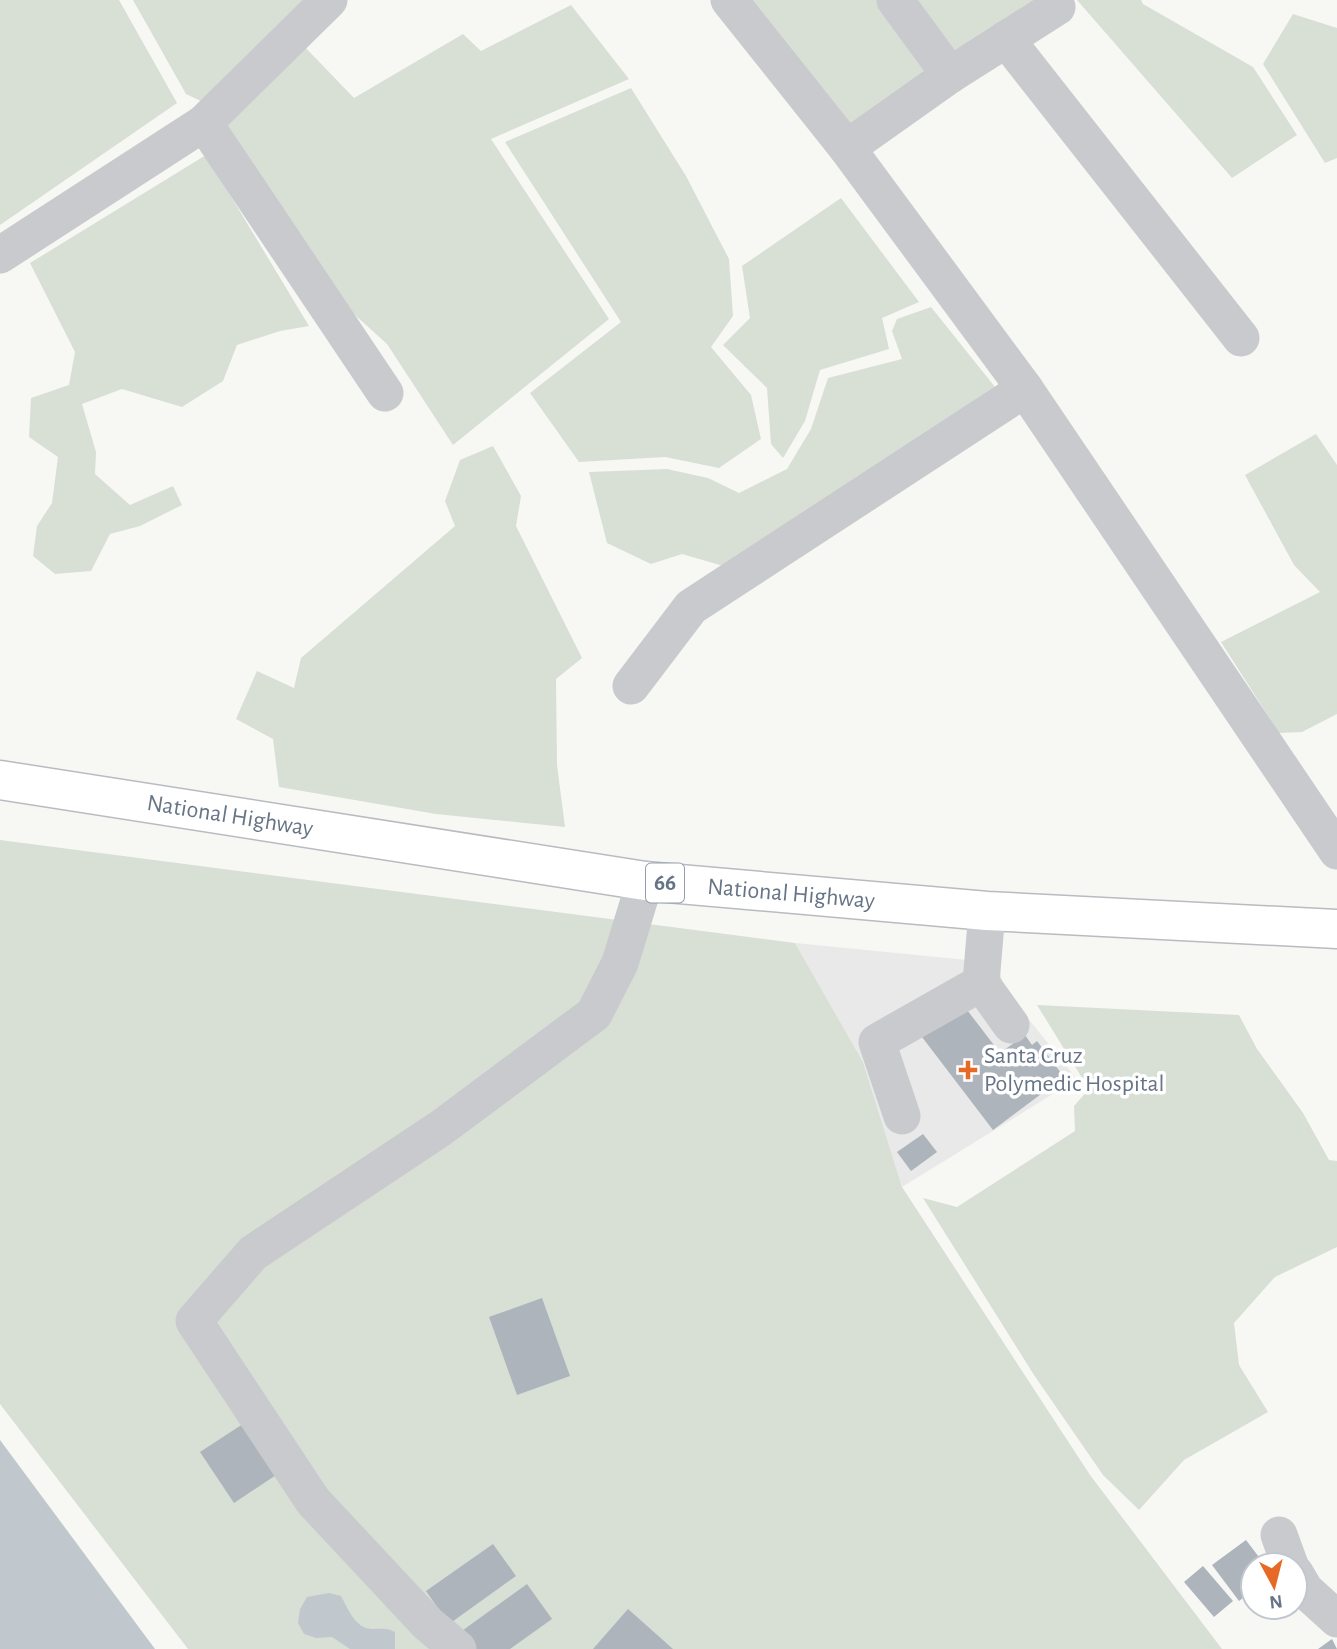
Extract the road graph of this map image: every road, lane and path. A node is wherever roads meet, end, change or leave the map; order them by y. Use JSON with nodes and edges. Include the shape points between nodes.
{"nodes":[{"id":1,"x":329,"y":0,"type":"edge"},
{"id":2,"x":729,"y":0,"type":"edge"},
{"id":3,"x":895,"y":0,"type":"edge"},
{"id":4,"x":1057,"y":7,"type":"dead end"},
{"id":5,"x":1006,"y":38,"type":"junction"},
{"id":6,"x":950,"y":75,"type":"junction"},
{"id":7,"x":204,"y":124,"type":"junction"},
{"id":8,"x":847,"y":148,"type":"junction"},
{"id":9,"x":0,"y":255,"type":"edge"},
{"id":10,"x":1241,"y":338,"type":"dead end"},
{"id":11,"x":1025,"y":389,"type":"junction"},
{"id":12,"x":385,"y":393,"type":"dead end"},
{"id":13,"x":631,"y":686,"type":"dead end"},
{"id":14,"x":0,"y":780,"type":"edge"},
{"id":15,"x":1337,"y":851,"type":"edge"},
{"id":16,"x":645,"y":881,"type":"junction"},
{"id":17,"x":986,"y":911,"type":"junction"},
{"id":18,"x":1337,"y":929,"type":"edge"},
{"id":19,"x":981,"y":983,"type":"junction"},
{"id":20,"x":1011,"y":1025,"type":"dead end"},
{"id":21,"x":902,"y":1116,"type":"dead end"},
{"id":22,"x":1309,"y":1594,"type":"edge"},
{"id":23,"x":1337,"y":1619,"type":"edge"},
{"id":24,"x":458,"y":1649,"type":"edge"}],
"edges":[{"from":1,"to":7,"type":"street"},
{"from":2,"to":8,"type":"street"},
{"from":3,"to":6,"type":"street"},
{"from":4,"to":5,"type":"street"},
{"from":5,"to":6,"type":"street"},
{"from":5,"to":10,"type":"street"},
{"from":6,"to":8,"type":"street"},
{"from":7,"to":9,"type":"street"},
{"from":7,"to":12,"type":"street"},
{"from":8,"to":11,"type":"street"},
{"from":11,"to":13,"type":"street","via":[[691,607]]},
{"from":11,"to":15,"type":"street"},
{"from":14,"to":16,"type":"main road","name":"National Highway","number":"66"},
{"from":16,"to":17,"type":"main road","name":"National Highway","number":"66"},
{"from":16,"to":24,"type":"street","via":[[620,963],[594,1014],[442,1128],[253,1253],[194,1321],[313,1501],[428,1624]]},
{"from":17,"to":18,"type":"main road","name":"National Highway","number":"66"},
{"from":17,"to":19,"type":"street"},
{"from":19,"to":20,"type":"street"},
{"from":19,"to":21,"type":"street","via":[[877,1042]]},
{"from":22,"to":23,"type":"street"}]}
